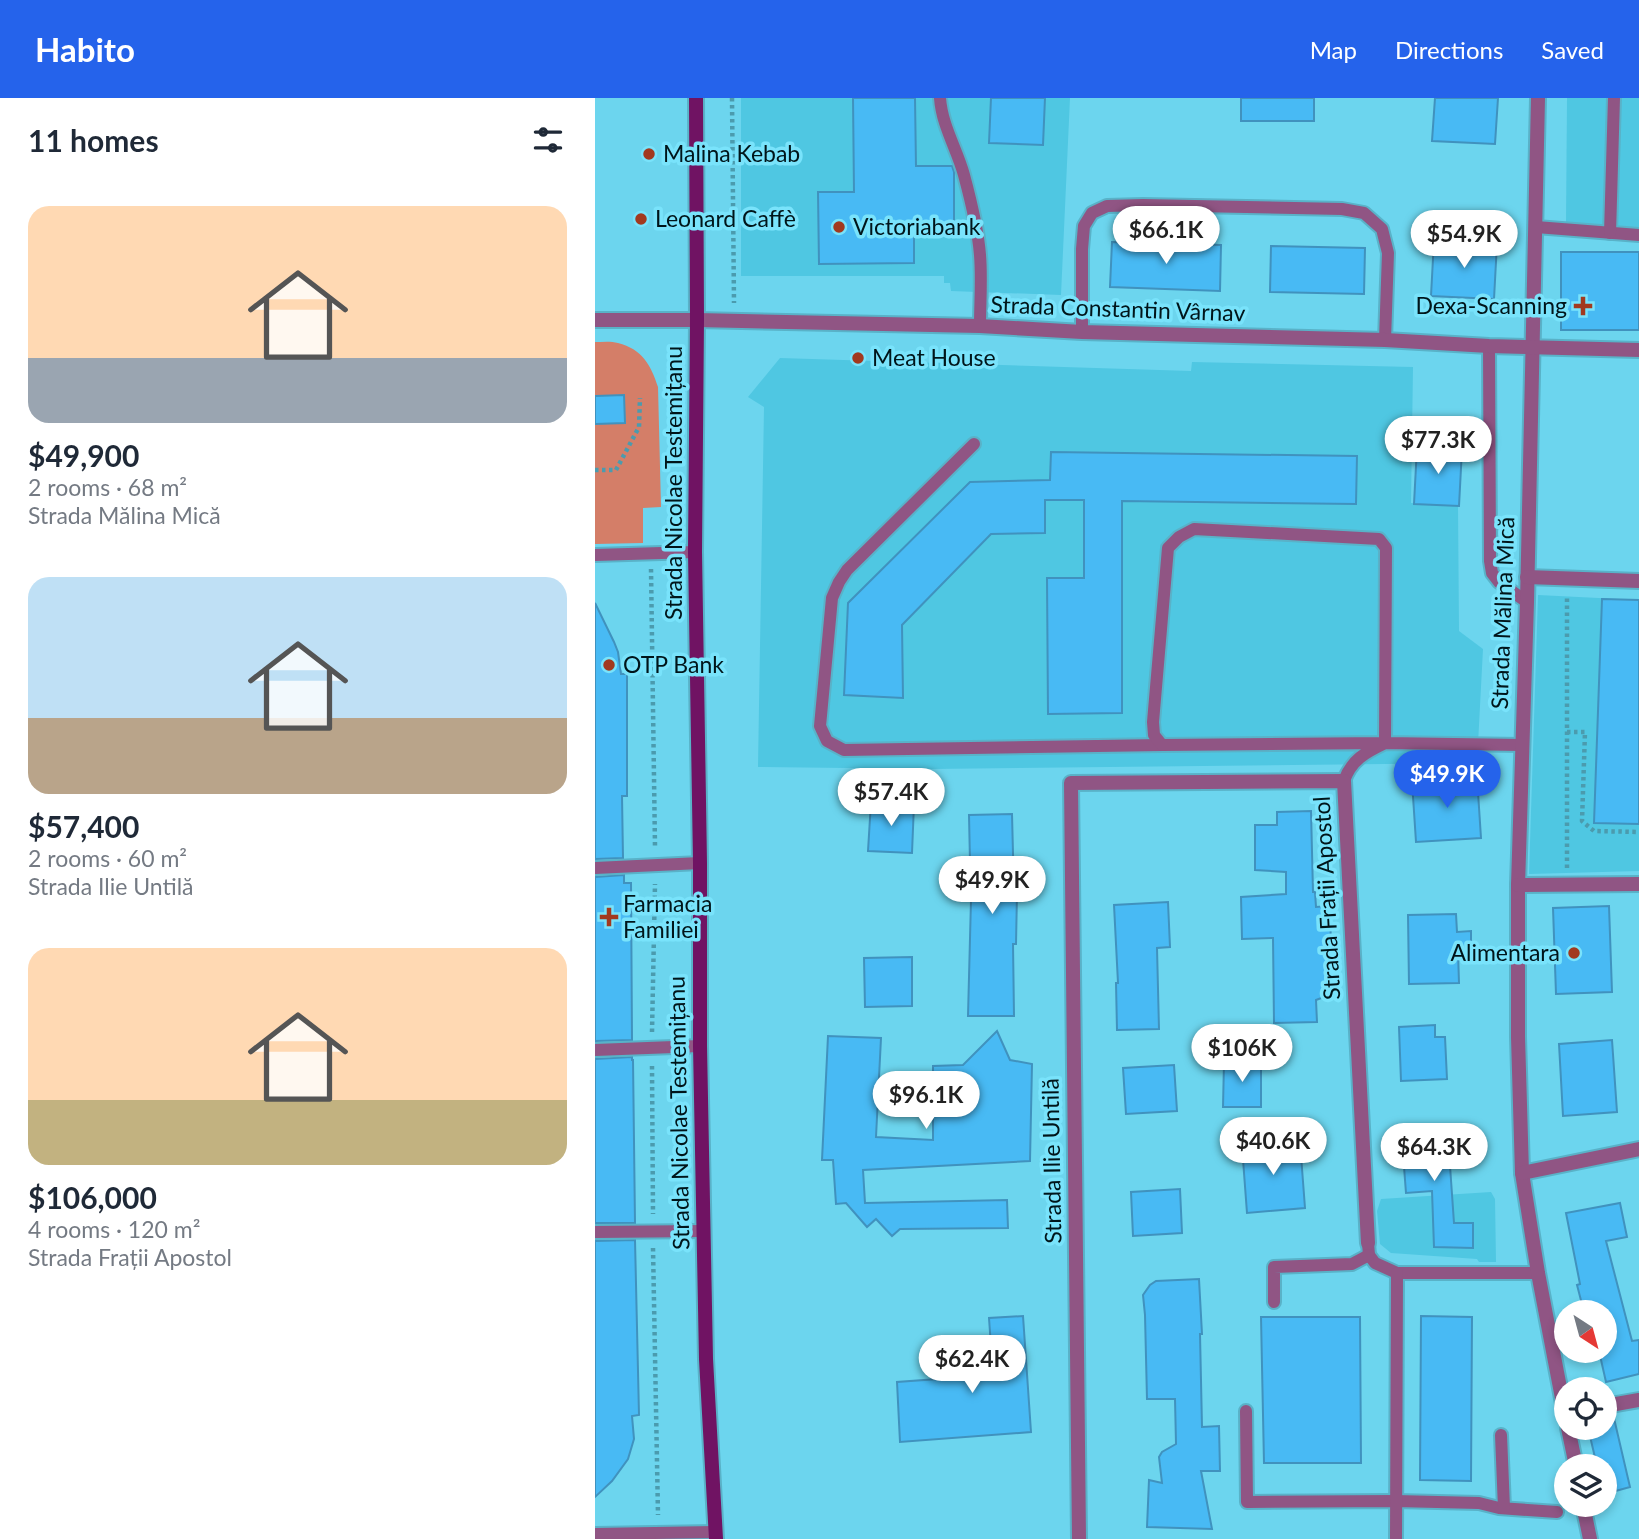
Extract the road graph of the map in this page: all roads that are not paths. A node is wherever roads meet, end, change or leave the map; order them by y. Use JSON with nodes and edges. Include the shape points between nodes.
{"nodes":[{"id":1,"x":696,"y":98,"type":"edge"},
{"id":2,"x":940,"y":98,"type":"edge"},
{"id":3,"x":1538,"y":98,"type":"edge"},
{"id":4,"x":1614,"y":98,"type":"edge"},
{"id":5,"x":1536,"y":227,"type":"junction"},
{"id":6,"x":1610,"y":233,"type":"junction"},
{"id":7,"x":1639,"y":235,"type":"edge"},
{"id":8,"x":595,"y":320,"type":"edge"},
{"id":9,"x":697,"y":320,"type":"junction"},
{"id":10,"x":980,"y":326,"type":"junction"},
{"id":11,"x":1083,"y":332,"type":"junction"},
{"id":12,"x":1385,"y":340,"type":"junction"},
{"id":13,"x":1489,"y":346,"type":"junction"},
{"id":14,"x":1532,"y":347,"type":"junction"},
{"id":15,"x":1639,"y":349,"type":"edge"},
{"id":16,"x":974,"y":444,"type":"dead end"},
{"id":17,"x":695,"y":552,"type":"junction"},
{"id":18,"x":595,"y":555,"type":"edge"},
{"id":19,"x":1527,"y":577,"type":"junction"},
{"id":20,"x":1639,"y":581,"type":"edge"},
{"id":21,"x":1527,"y":602,"type":"junction"},
{"id":22,"x":1385,"y":743,"type":"junction"},
{"id":23,"x":1163,"y":745,"type":"junction"},
{"id":24,"x":1522,"y":745,"type":"junction"},
{"id":25,"x":1343,"y":781,"type":"junction"},
{"id":26,"x":1071,"y":783,"type":"joint"},
{"id":27,"x":700,"y":863,"type":"junction"},
{"id":28,"x":595,"y":868,"type":"edge"},
{"id":29,"x":1639,"y":884,"type":"edge"},
{"id":30,"x":1518,"y":885,"type":"junction"},
{"id":31,"x":700,"y":1046,"type":"junction"},
{"id":32,"x":595,"y":1049,"type":"edge"},
{"id":33,"x":1639,"y":1149,"type":"edge"},
{"id":34,"x":1522,"y":1173,"type":"junction"},
{"id":35,"x":704,"y":1231,"type":"junction"},
{"id":36,"x":595,"y":1232,"type":"edge"},
{"id":37,"x":1368,"y":1249,"type":"junction"},
{"id":38,"x":1397,"y":1273,"type":"junction"},
{"id":39,"x":1538,"y":1273,"type":"junction"},
{"id":40,"x":1274,"y":1302,"type":"dead end"},
{"id":41,"x":1558,"y":1377,"type":"edge"},
{"id":42,"x":1639,"y":1400,"type":"edge"},
{"id":43,"x":1617,"y":1404,"type":"edge"},
{"id":44,"x":1246,"y":1411,"type":"dead end"},
{"id":45,"x":1501,"y":1435,"type":"dead end"},
{"id":46,"x":1397,"y":1501,"type":"junction"},
{"id":47,"x":1504,"y":1508,"type":"junction"},
{"id":48,"x":1554,"y":1512,"type":"edge"},
{"id":49,"x":1585,"y":1517,"type":"edge"},
{"id":50,"x":595,"y":1534,"type":"edge"},
{"id":51,"x":715,"y":1535,"type":"edge"},
{"id":52,"x":1079,"y":1539,"type":"edge"},
{"id":53,"x":1396,"y":1539,"type":"edge"},
{"id":54,"x":1590,"y":1539,"type":"edge"}],
"edges":[{"from":1,"to":9,"type":"main road","name":"Strada Nicolae Testemițanu"},
{"from":2,"to":10,"type":"lane","via":[[971,201],[980,256]]},
{"from":3,"to":5,"type":"street","name":"Strada Mălina Mică"},
{"from":4,"to":6,"type":"lane"},
{"from":5,"to":6,"type":"lane"},
{"from":5,"to":14,"type":"street","name":"Strada Mălina Mică"},
{"from":6,"to":7,"type":"lane"},
{"from":8,"to":9,"type":"street","name":"Strada Constantin Vârnav"},
{"from":9,"to":10,"type":"street","name":"Strada Constantin Vârnav"},
{"from":9,"to":17,"type":"main road","name":"Strada Nicolae Testemițanu"},
{"from":10,"to":11,"type":"street","name":"Strada Constantin Vârnav"},
{"from":11,"to":12,"type":"street","name":"Strada Constantin Vârnav"},
{"from":11,"to":12,"type":"lane","via":[[1082,249],[1084,226],[1092,213],[1107,206],[1143,205],[1342,209],[1364,213],[1383,229],[1388,253]]},
{"from":12,"to":13,"type":"street","name":"Strada Constantin Vârnav"},
{"from":13,"to":14,"type":"street","name":"Strada Constantin Vârnav"},
{"from":13,"to":21,"type":"lane","via":[[1490,561],[1499,582]]},
{"from":14,"to":15,"type":"street","name":"Strada Constantin Vârnav"},
{"from":14,"to":19,"type":"street","name":"Strada Mălina Mică"},
{"from":16,"to":23,"type":"lane","via":[[839,582],[832,598],[820,726],[827,741],[844,750]]},
{"from":17,"to":18,"type":"lane"},
{"from":17,"to":27,"type":"main road","name":"Strada Nicolae Testemițanu"},
{"from":19,"to":20,"type":"street"},
{"from":19,"to":21,"type":"street","name":"Strada Mălina Mică"},
{"from":21,"to":24,"type":"street","name":"Strada Mălina Mică"},
{"from":22,"to":23,"type":"lane"},
{"from":22,"to":23,"type":"lane","via":[[1386,548],[1379,539],[1194,529],[1168,548],[1153,722],[1154,736]]},
{"from":22,"to":24,"type":"lane"},
{"from":22,"to":25,"type":"lane","via":[[1355,762]]},
{"from":24,"to":30,"type":"street","name":"Strada Mălina Mică"},
{"from":25,"to":26,"type":"street","name":"Strada Frații Apostol"},
{"from":25,"to":37,"type":"street","name":"Strada Frații Apostol"},
{"from":26,"to":52,"type":"street","name":"Strada Ilie Untilă"},
{"from":27,"to":28,"type":"lane"},
{"from":27,"to":31,"type":"main road","name":"Strada Nicolae Testemițanu"},
{"from":29,"to":30,"type":"street"},
{"from":30,"to":34,"type":"street","name":"Strada Mălina Mică"},
{"from":31,"to":32,"type":"lane"},
{"from":31,"to":35,"type":"main road","name":"Strada Nicolae Testemițanu"},
{"from":33,"to":34,"type":"street"},
{"from":34,"to":39,"type":"street","name":"Strada Mălina Mică"},
{"from":35,"to":36,"type":"lane"},
{"from":35,"to":51,"type":"main road","name":"Strada Nicolae Testemițanu"},
{"from":37,"to":38,"type":"lane","via":[[1375,1263]]},
{"from":37,"to":40,"type":"lane","via":[[1352,1264],[1274,1267]]},
{"from":38,"to":39,"type":"lane"},
{"from":38,"to":46,"type":"lane"},
{"from":39,"to":41,"type":"street","name":"Strada Mălina Mică"},
{"from":42,"to":43,"type":"street"},
{"from":44,"to":46,"type":"lane","via":[[1247,1502]]},
{"from":45,"to":47,"type":"lane"},
{"from":46,"to":47,"type":"lane"},
{"from":46,"to":53,"type":"lane"},
{"from":47,"to":48,"type":"lane"},
{"from":49,"to":54,"type":"street"},
{"from":50,"to":51,"type":"lane"}]}
